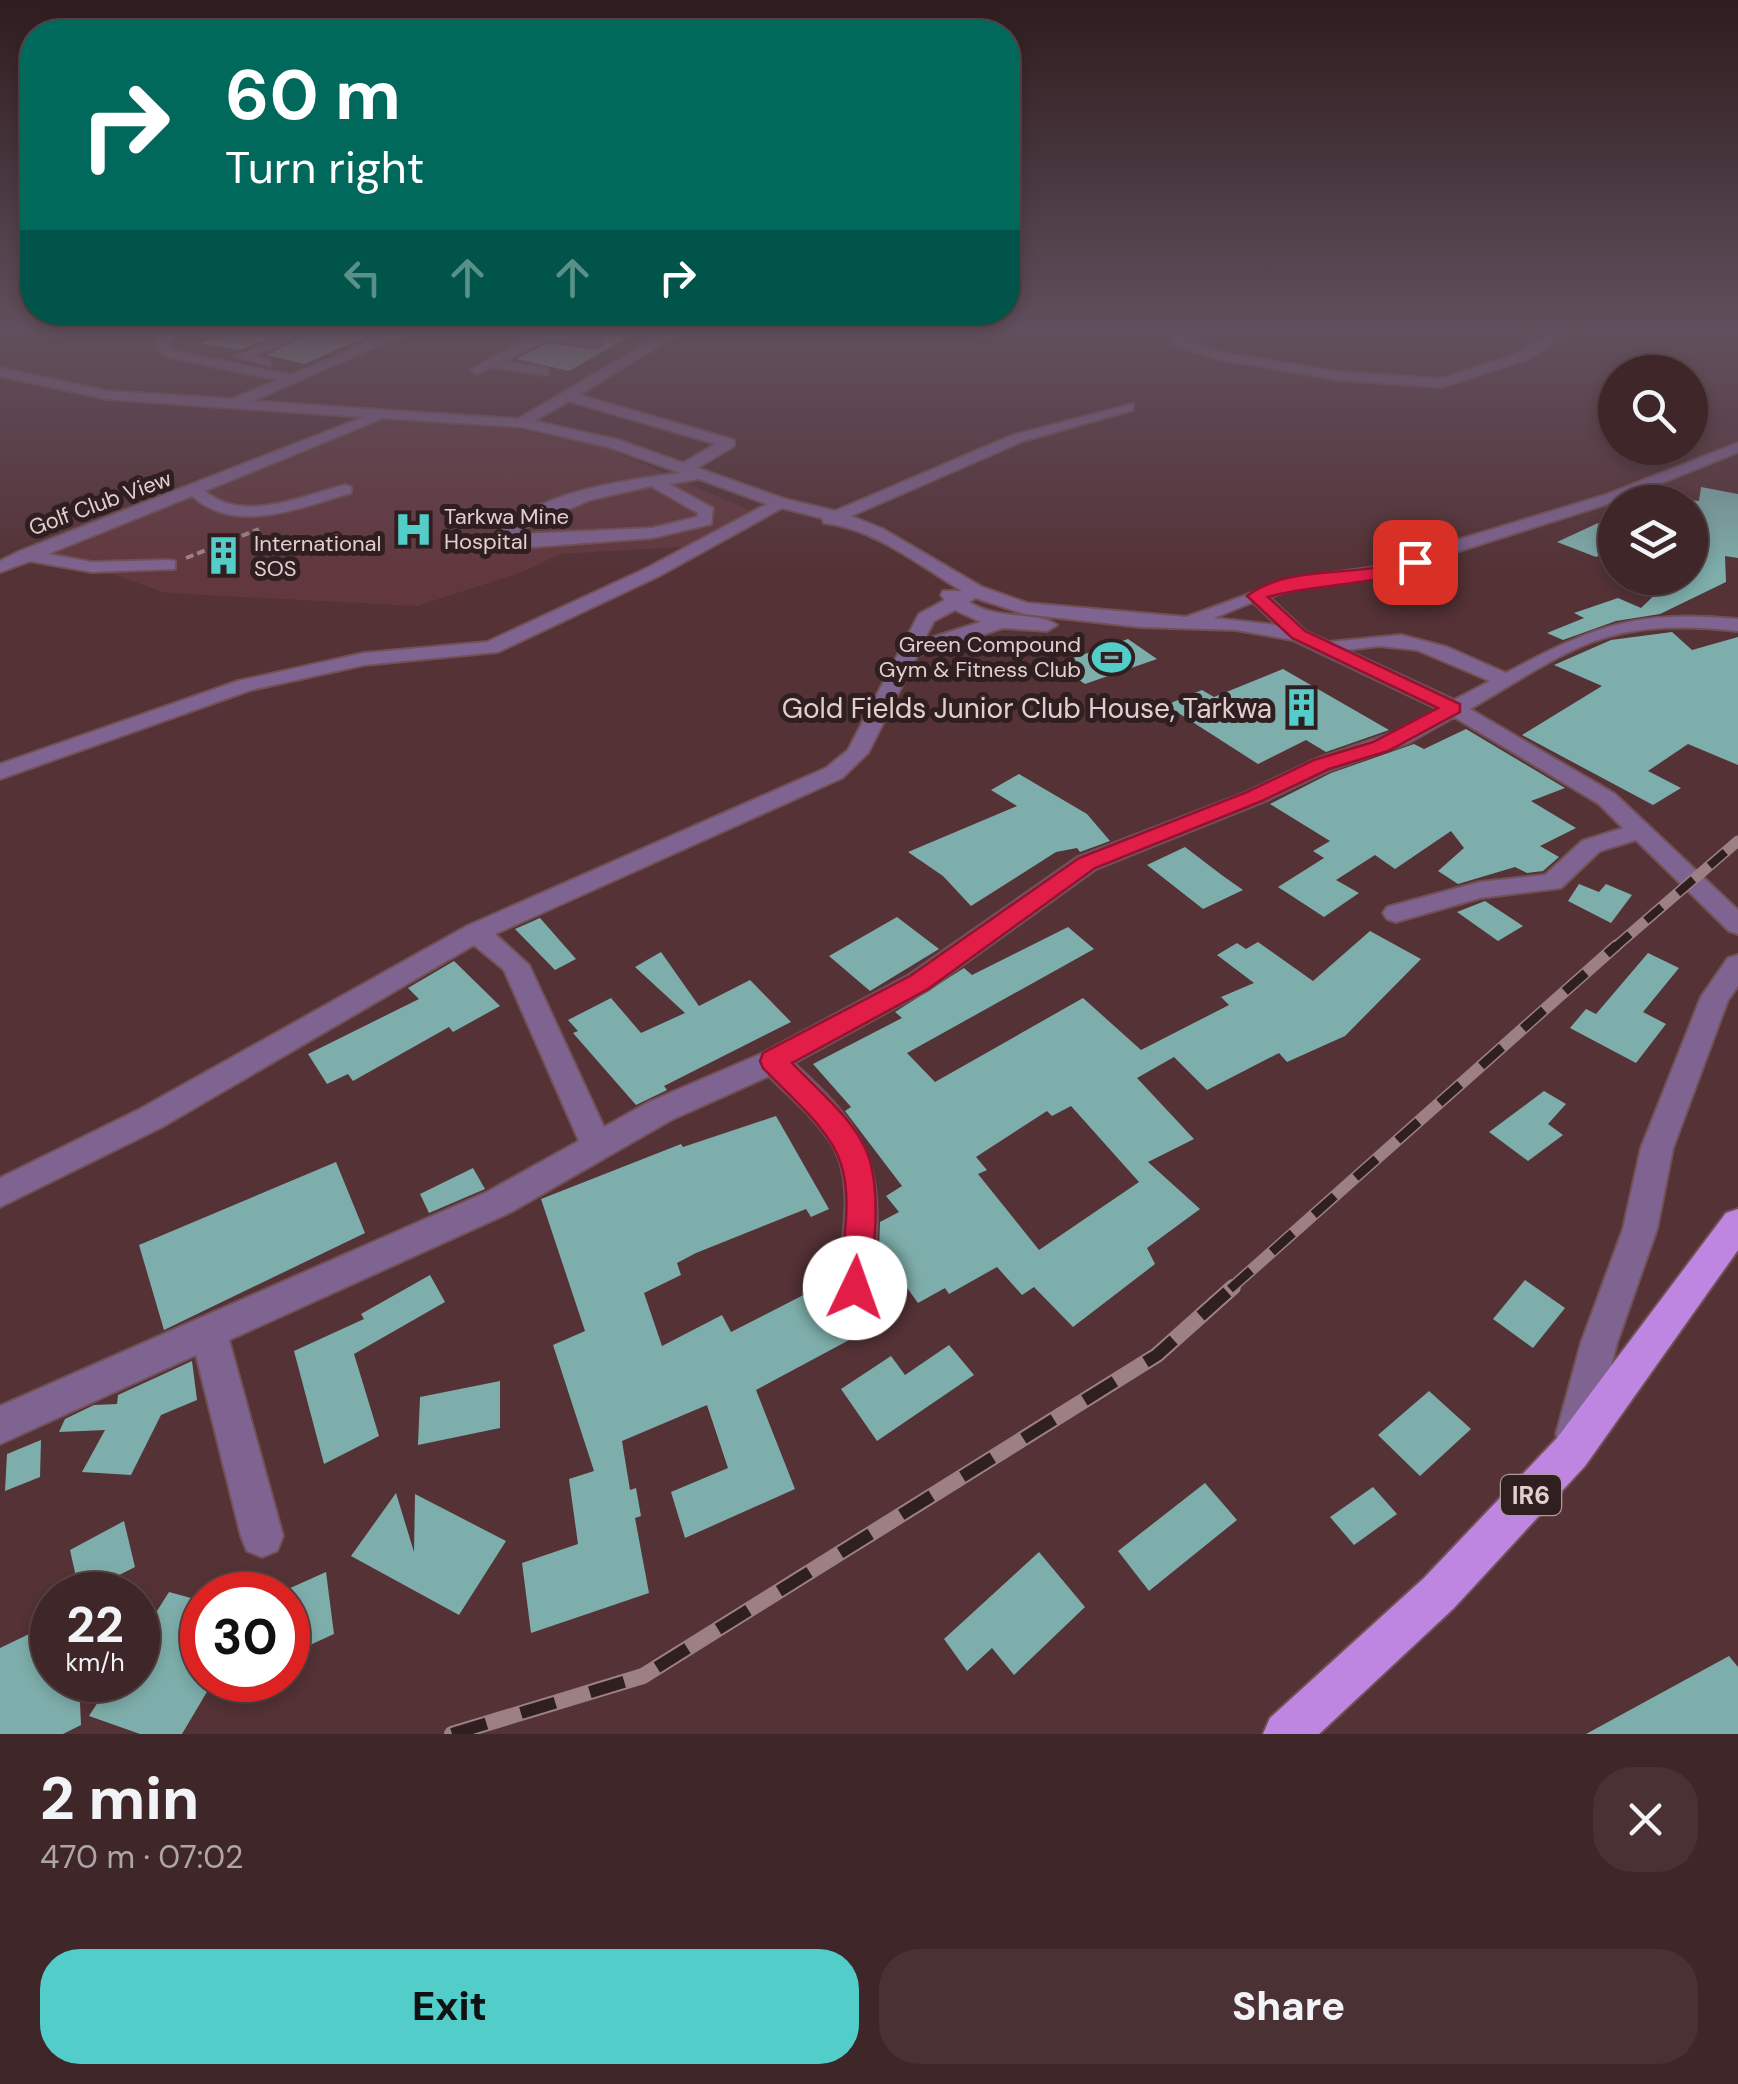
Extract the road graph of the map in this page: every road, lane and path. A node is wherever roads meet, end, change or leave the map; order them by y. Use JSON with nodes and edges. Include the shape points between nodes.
{"nodes":[{"id":1,"x":322,"y":410,"type":"edge"},
{"id":2,"x":544,"y":410,"type":"edge"},
{"id":3,"x":616,"y":410,"type":"edge"},
{"id":4,"x":1118,"y":410,"type":"edge"},
{"id":5,"x":384,"y":414,"type":"junction"},
{"id":6,"x":522,"y":423,"type":"junction"},
{"id":7,"x":1738,"y":447,"type":"edge"},
{"id":8,"x":685,"y":468,"type":"junction"},
{"id":9,"x":704,"y":474,"type":"junction"},
{"id":10,"x":653,"y":481,"type":"junction"},
{"id":11,"x":345,"y":490,"type":"dead end"},
{"id":12,"x":197,"y":492,"type":"junction"},
{"id":13,"x":790,"y":506,"type":"junction"},
{"id":14,"x":836,"y":516,"type":"junction"},
{"id":15,"x":816,"y":524,"type":"junction"},
{"id":16,"x":902,"y":554,"type":"junction"},
{"id":17,"x":26,"y":555,"type":"junction"},
{"id":18,"x":169,"y":564,"type":"dead end"},
{"id":19,"x":0,"y":567,"type":"edge"},
{"id":20,"x":974,"y":591,"type":"junction"},
{"id":21,"x":1256,"y":596,"type":"junction"},
{"id":22,"x":954,"y":601,"type":"junction"},
{"id":23,"x":1024,"y":608,"type":"junction"},
{"id":24,"x":1140,"y":621,"type":"junction"},
{"id":25,"x":1006,"y":622,"type":"junction"},
{"id":26,"x":1184,"y":623,"type":"junction"},
{"id":27,"x":1738,"y":626,"type":"edge"},
{"id":28,"x":1298,"y":634,"type":"junction"},
{"id":29,"x":1328,"y":648,"type":"junction"},
{"id":30,"x":911,"y":651,"type":"junction"},
{"id":31,"x":1508,"y":681,"type":"junction"},
{"id":32,"x":1454,"y":708,"type":"junction"},
{"id":33,"x":0,"y":772,"type":"edge"},
{"id":34,"x":1642,"y":830,"type":"junction"},
{"id":35,"x":1396,"y":912,"type":"dead end"},
{"id":36,"x":1738,"y":925,"type":"edge"},
{"id":37,"x":476,"y":932,"type":"junction"},
{"id":38,"x":1738,"y":964,"type":"edge"},
{"id":39,"x":773,"y":1061,"type":"junction"},
{"id":40,"x":597,"y":1146,"type":"junction"},
{"id":41,"x":0,"y":1193,"type":"edge"},
{"id":42,"x":1738,"y":1223,"type":"edge"},
{"id":43,"x":855,"y":1288,"type":"dead end"},
{"id":44,"x":209,"y":1336,"type":"junction"},
{"id":45,"x":0,"y":1426,"type":"edge"},
{"id":46,"x":1570,"y":1452,"type":"junction"},
{"id":47,"x":262,"y":1536,"type":"dead end"},
{"id":48,"x":1286,"y":1734,"type":"edge"}],
"edges":[{"from":1,"to":5,"type":"street"},
{"from":2,"to":6,"type":"street"},
{"from":3,"to":8,"type":"street","via":[[729,443]]},
{"from":4,"to":14,"type":"street","via":[[1007,442]]},
{"from":5,"to":6,"type":"street"},
{"from":5,"to":12,"type":"street","name":"Golf Club View"},
{"from":6,"to":8,"type":"street"},
{"from":7,"to":21,"type":"street","via":[[1611,498],[1396,570],[1298,582]]},
{"from":8,"to":9,"type":"street"},
{"from":9,"to":10,"type":"street"},
{"from":9,"to":13,"type":"street"},
{"from":10,"to":10,"type":"street","via":[[589,491],[511,532],[532,542],[652,533],[705,520],[706,511]]},
{"from":11,"to":12,"type":"street","via":[[258,510],[214,506]]},
{"from":12,"to":17,"type":"street","name":"Golf Club View"},
{"from":13,"to":14,"type":"street"},
{"from":13,"to":15,"type":"street"},
{"from":13,"to":33,"type":"street","via":[[490,648],[364,660],[245,685]]},
{"from":14,"to":15,"type":"street"},
{"from":14,"to":16,"type":"street"},
{"from":15,"to":16,"type":"street"},
{"from":16,"to":20,"type":"street"},
{"from":16,"to":22,"type":"street"},
{"from":17,"to":18,"type":"street","via":[[92,567]]},
{"from":17,"to":19,"type":"street","name":"Golf Club View"},
{"from":20,"to":22,"type":"street"},
{"from":20,"to":23,"type":"street"},
{"from":21,"to":26,"type":"street"},
{"from":21,"to":28,"type":"street"},
{"from":22,"to":25,"type":"street"},
{"from":22,"to":30,"type":"street","via":[[926,618]]},
{"from":23,"to":24,"type":"street"},
{"from":23,"to":25,"type":"street"},
{"from":24,"to":25,"type":"street"},
{"from":24,"to":26,"type":"street"},
{"from":25,"to":30,"type":"street"},
{"from":26,"to":28,"type":"street"},
{"from":27,"to":31,"type":"street","via":[[1680,620],[1626,627],[1556,651]]},
{"from":28,"to":29,"type":"street"},
{"from":29,"to":31,"type":"street","via":[[1368,638],[1414,642]]},
{"from":29,"to":32,"type":"street"},
{"from":30,"to":37,"type":"street","via":[[856,754],[834,773]]},
{"from":31,"to":32,"type":"street"},
{"from":32,"to":34,"type":"street","via":[[1608,798]]},
{"from":32,"to":39,"type":"street","via":[[1387,744],[1087,863],[919,982]]},
{"from":34,"to":35,"type":"street","via":[[1592,846],[1552,882],[1480,890]]},
{"from":34,"to":36,"type":"street"},
{"from":37,"to":40,"type":"street","via":[[514,965]]},
{"from":37,"to":41,"type":"street","via":[[152,1118]]},
{"from":38,"to":46,"type":"street","via":[[1715,998],[1664,1130]]},
{"from":39,"to":40,"type":"street"},
{"from":39,"to":43,"type":"street","via":[[855,1159]]},
{"from":40,"to":44,"type":"street","via":[[499,1202]]},
{"from":42,"to":46,"type":"main road","number":"IR6"},
{"from":44,"to":45,"type":"street"},
{"from":44,"to":47,"type":"street"},
{"from":46,"to":48,"type":"main road","number":"IR6","via":[[1439,1593]]}]}
